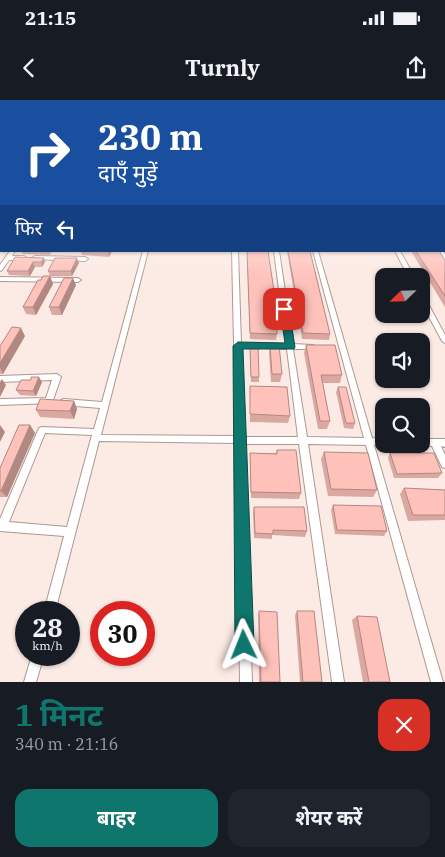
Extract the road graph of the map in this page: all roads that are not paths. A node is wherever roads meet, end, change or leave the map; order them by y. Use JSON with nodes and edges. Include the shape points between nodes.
{"nodes":[{"id":1,"x":12,"y":252,"type":"edge"},
{"id":2,"x":146,"y":252,"type":"edge"},
{"id":3,"x":235,"y":252,"type":"edge"},
{"id":4,"x":276,"y":252,"type":"edge"},
{"id":5,"x":315,"y":252,"type":"edge"},
{"id":6,"x":398,"y":252,"type":"edge"},
{"id":7,"x":8,"y":258,"type":"junction"},
{"id":8,"x":85,"y":259,"type":"dead end"},
{"id":9,"x":407,"y":268,"type":"edge"},
{"id":10,"x":0,"y":269,"type":"edge"},
{"id":11,"x":0,"y":279,"type":"edge"},
{"id":12,"x":78,"y":280,"type":"dead end"},
{"id":13,"x":430,"y":312,"type":"edge"},
{"id":14,"x":445,"y":340,"type":"edge"},
{"id":15,"x":238,"y":346,"type":"junction"},
{"id":16,"x":290,"y":347,"type":"junction"},
{"id":17,"x":318,"y":347,"type":"edge"},
{"id":18,"x":0,"y":379,"type":"edge"},
{"id":19,"x":49,"y":401,"type":"junction"},
{"id":20,"x":0,"y":402,"type":"edge"},
{"id":21,"x":105,"y":404,"type":"junction"},
{"id":22,"x":97,"y":435,"type":"junction"},
{"id":23,"x":239,"y":440,"type":"junction"},
{"id":24,"x":304,"y":441,"type":"junction"},
{"id":25,"x":370,"y":442,"type":"junction"},
{"id":26,"x":375,"y":442,"type":"edge"},
{"id":27,"x":440,"y":443,"type":"edge"},
{"id":28,"x":445,"y":464,"type":"edge"},
{"id":29,"x":1,"y":526,"type":"edge"},
{"id":30,"x":71,"y":532,"type":"junction"},
{"id":31,"x":52,"y":601,"type":"edge"},
{"id":32,"x":35,"y":666,"type":"edge"},
{"id":33,"x":30,"y":682,"type":"edge"},
{"id":34,"x":246,"y":682,"type":"edge"},
{"id":35,"x":338,"y":682,"type":"edge"},
{"id":36,"x":437,"y":682,"type":"edge"}],
"edges":[{"from":1,"to":7,"type":"street"},
{"from":2,"to":21,"type":"street"},
{"from":3,"to":15,"type":"street"},
{"from":4,"to":16,"type":"street"},
{"from":5,"to":25,"type":"street","via":[[340,348]]},
{"from":6,"to":9,"type":"street"},
{"from":7,"to":8,"type":"street"},
{"from":7,"to":10,"type":"street"},
{"from":11,"to":12,"type":"street"},
{"from":13,"to":14,"type":"street"},
{"from":15,"to":16,"type":"street"},
{"from":15,"to":23,"type":"street"},
{"from":16,"to":17,"type":"street"},
{"from":16,"to":24,"type":"street"},
{"from":18,"to":19,"type":"street","via":[[57,377]]},
{"from":19,"to":20,"type":"street"},
{"from":19,"to":21,"type":"street"},
{"from":21,"to":22,"type":"street"},
{"from":22,"to":23,"type":"street"},
{"from":22,"to":29,"type":"street","via":[[42,430]]},
{"from":22,"to":30,"type":"street"},
{"from":23,"to":24,"type":"street"},
{"from":23,"to":34,"type":"street"},
{"from":24,"to":25,"type":"street"},
{"from":24,"to":35,"type":"street"},
{"from":25,"to":26,"type":"street"},
{"from":25,"to":36,"type":"street"},
{"from":27,"to":28,"type":"street"},
{"from":29,"to":30,"type":"street"},
{"from":30,"to":31,"type":"street"},
{"from":32,"to":33,"type":"street"}]}
